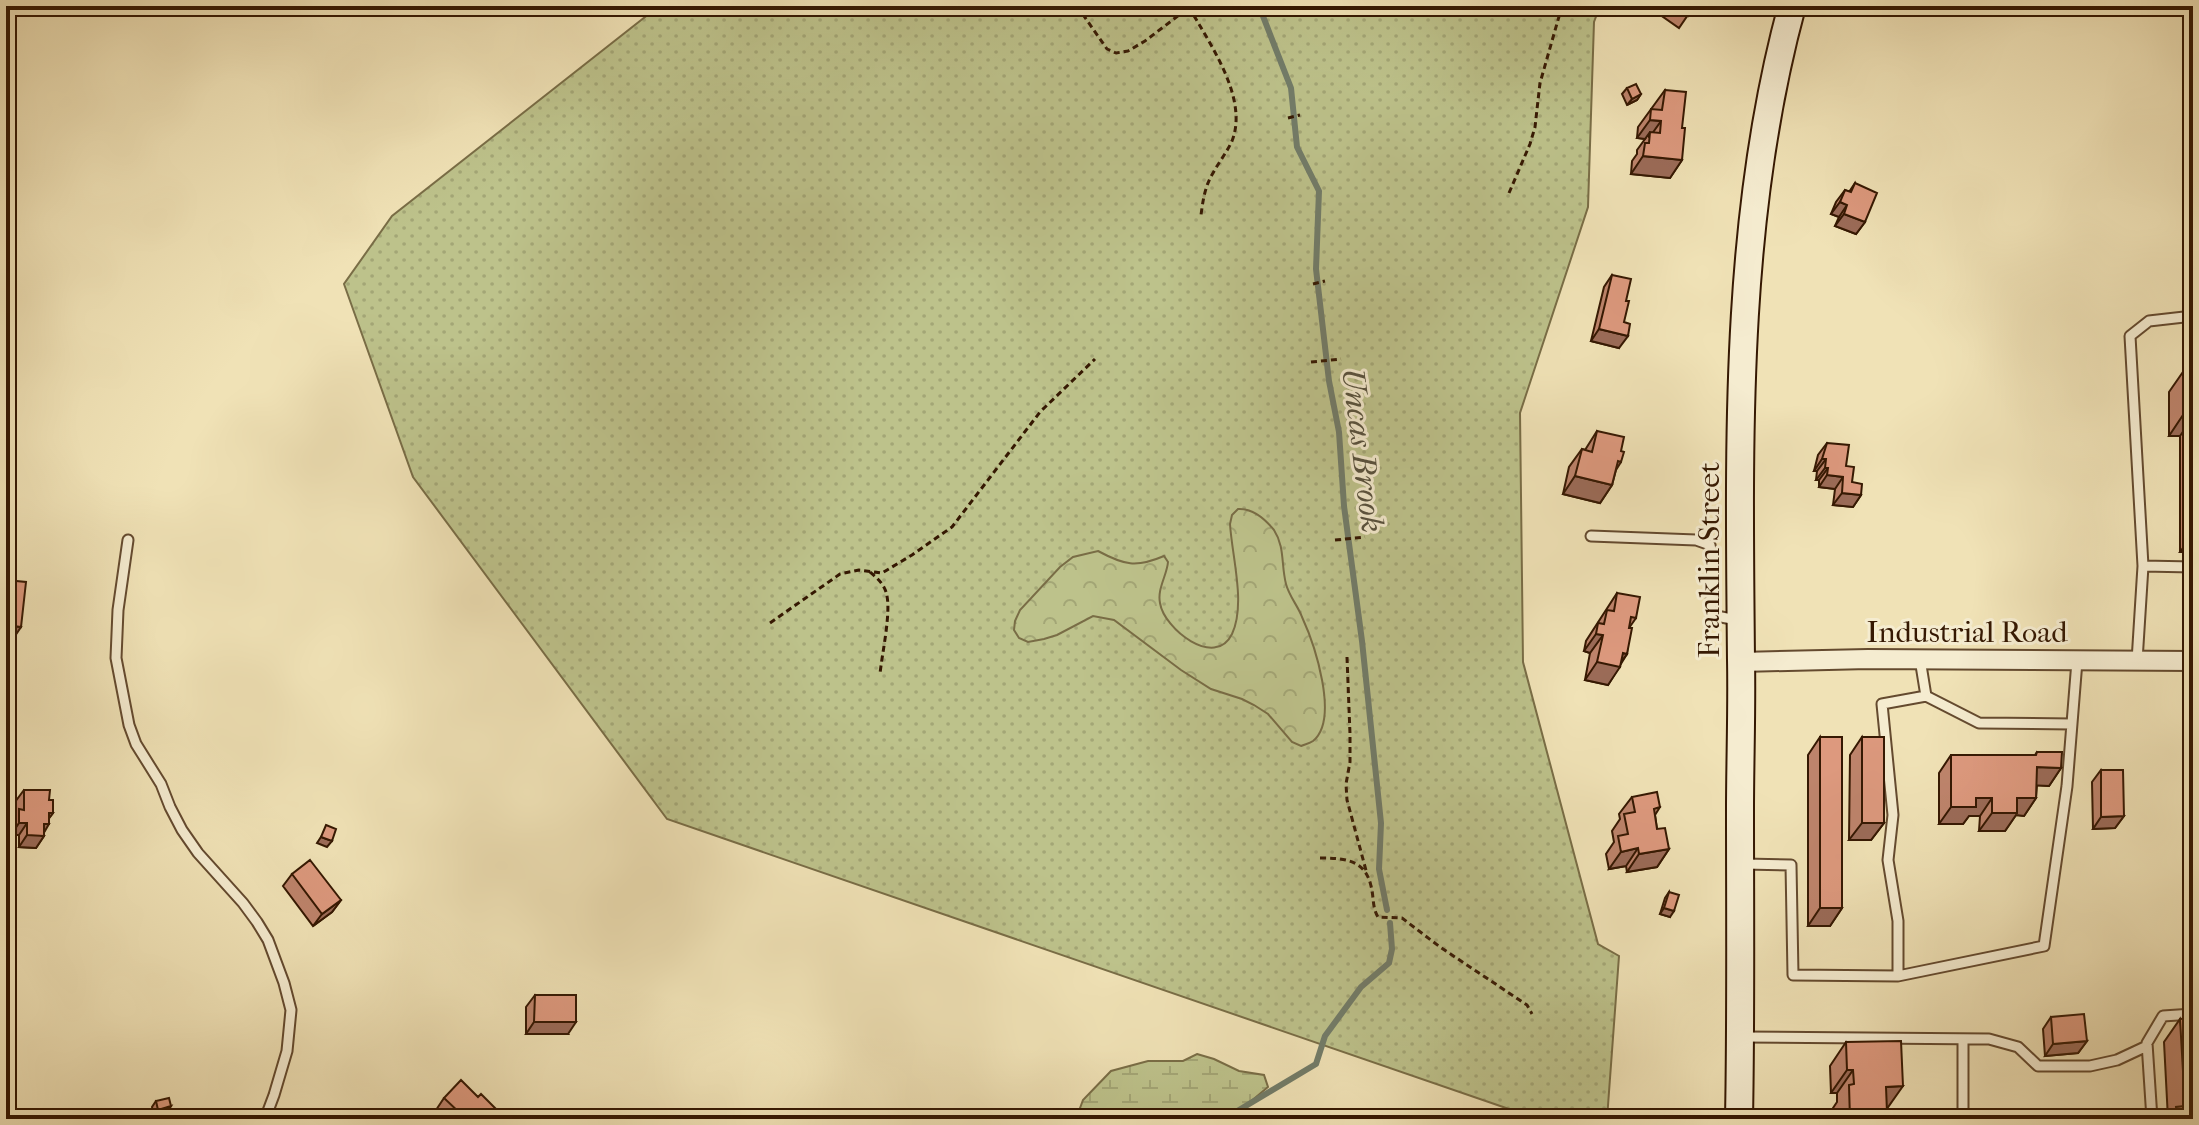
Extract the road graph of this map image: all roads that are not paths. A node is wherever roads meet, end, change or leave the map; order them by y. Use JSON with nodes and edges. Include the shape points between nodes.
{"nodes":[{"id":1,"x":1792,"y":6,"type":"edge"},
{"id":2,"x":2193,"y":316,"type":"edge"},
{"id":3,"x":1591,"y":536,"type":"dead end"},
{"id":4,"x":128,"y":540,"type":"dead end"},
{"id":5,"x":2143,"y":566,"type":"junction"},
{"id":6,"x":2193,"y":567,"type":"edge"},
{"id":7,"x":1740,"y":620,"type":"junction"},
{"id":8,"x":1920,"y":659,"type":"junction"},
{"id":9,"x":2077,"y":661,"type":"junction"},
{"id":10,"x":2137,"y":661,"type":"junction"},
{"id":11,"x":2193,"y":661,"type":"edge"},
{"id":12,"x":1741,"y":662,"type":"junction"},
{"id":13,"x":1926,"y":696,"type":"junction"},
{"id":14,"x":2072,"y":724,"type":"junction"},
{"id":15,"x":1741,"y":864,"type":"junction"},
{"id":16,"x":1898,"y":976,"type":"junction"},
{"id":17,"x":2193,"y":1014,"type":"edge"},
{"id":18,"x":1740,"y":1037,"type":"junction"},
{"id":19,"x":1963,"y":1039,"type":"junction"},
{"id":20,"x":2147,"y":1046,"type":"junction"},
{"id":21,"x":265,"y":1119,"type":"edge"},
{"id":22,"x":1739,"y":1119,"type":"edge"},
{"id":23,"x":1963,"y":1119,"type":"edge"},
{"id":24,"x":2152,"y":1119,"type":"edge"}],
"edges":[{"from":1,"to":7,"type":"main road","name":"Franklin Street","via":[[1772,89],[1749,238]]},
{"from":2,"to":5,"type":"lane","via":[[2149,321],[2130,336]]},
{"from":3,"to":7,"type":"lane","via":[[1710,545],[1711,615]]},
{"from":4,"to":21,"type":"lane","via":[[116,658],[129,725],[182,830],[263,931],[291,1010],[287,1051]]},
{"from":5,"to":6,"type":"lane"},
{"from":5,"to":10,"type":"lane"},
{"from":7,"to":12,"type":"main road","name":"Franklin Street"},
{"from":8,"to":9,"type":"street","name":"Industrial Road"},
{"from":8,"to":12,"type":"street","name":"Industrial Road"},
{"from":8,"to":13,"type":"lane"},
{"from":9,"to":10,"type":"street","name":"Industrial Road"},
{"from":9,"to":14,"type":"lane"},
{"from":10,"to":11,"type":"street","name":"Industrial Road"},
{"from":12,"to":15,"type":"main road","name":"Franklin Street"},
{"from":13,"to":14,"type":"lane","via":[[1979,723]]},
{"from":13,"to":16,"type":"lane","via":[[1882,704],[1893,815],[1888,860],[1898,921]]},
{"from":14,"to":16,"type":"lane","via":[[2044,946]]},
{"from":15,"to":16,"type":"lane","via":[[1791,865],[1793,975]]},
{"from":15,"to":18,"type":"main road","name":"Franklin Street"},
{"from":17,"to":20,"type":"lane","via":[[2163,1016]]},
{"from":18,"to":19,"type":"lane"},
{"from":18,"to":22,"type":"main road","name":"Franklin Street"},
{"from":19,"to":20,"type":"lane","via":[[2018,1047],[2038,1066],[2090,1066]]},
{"from":19,"to":23,"type":"lane"},
{"from":20,"to":24,"type":"lane"}]}
